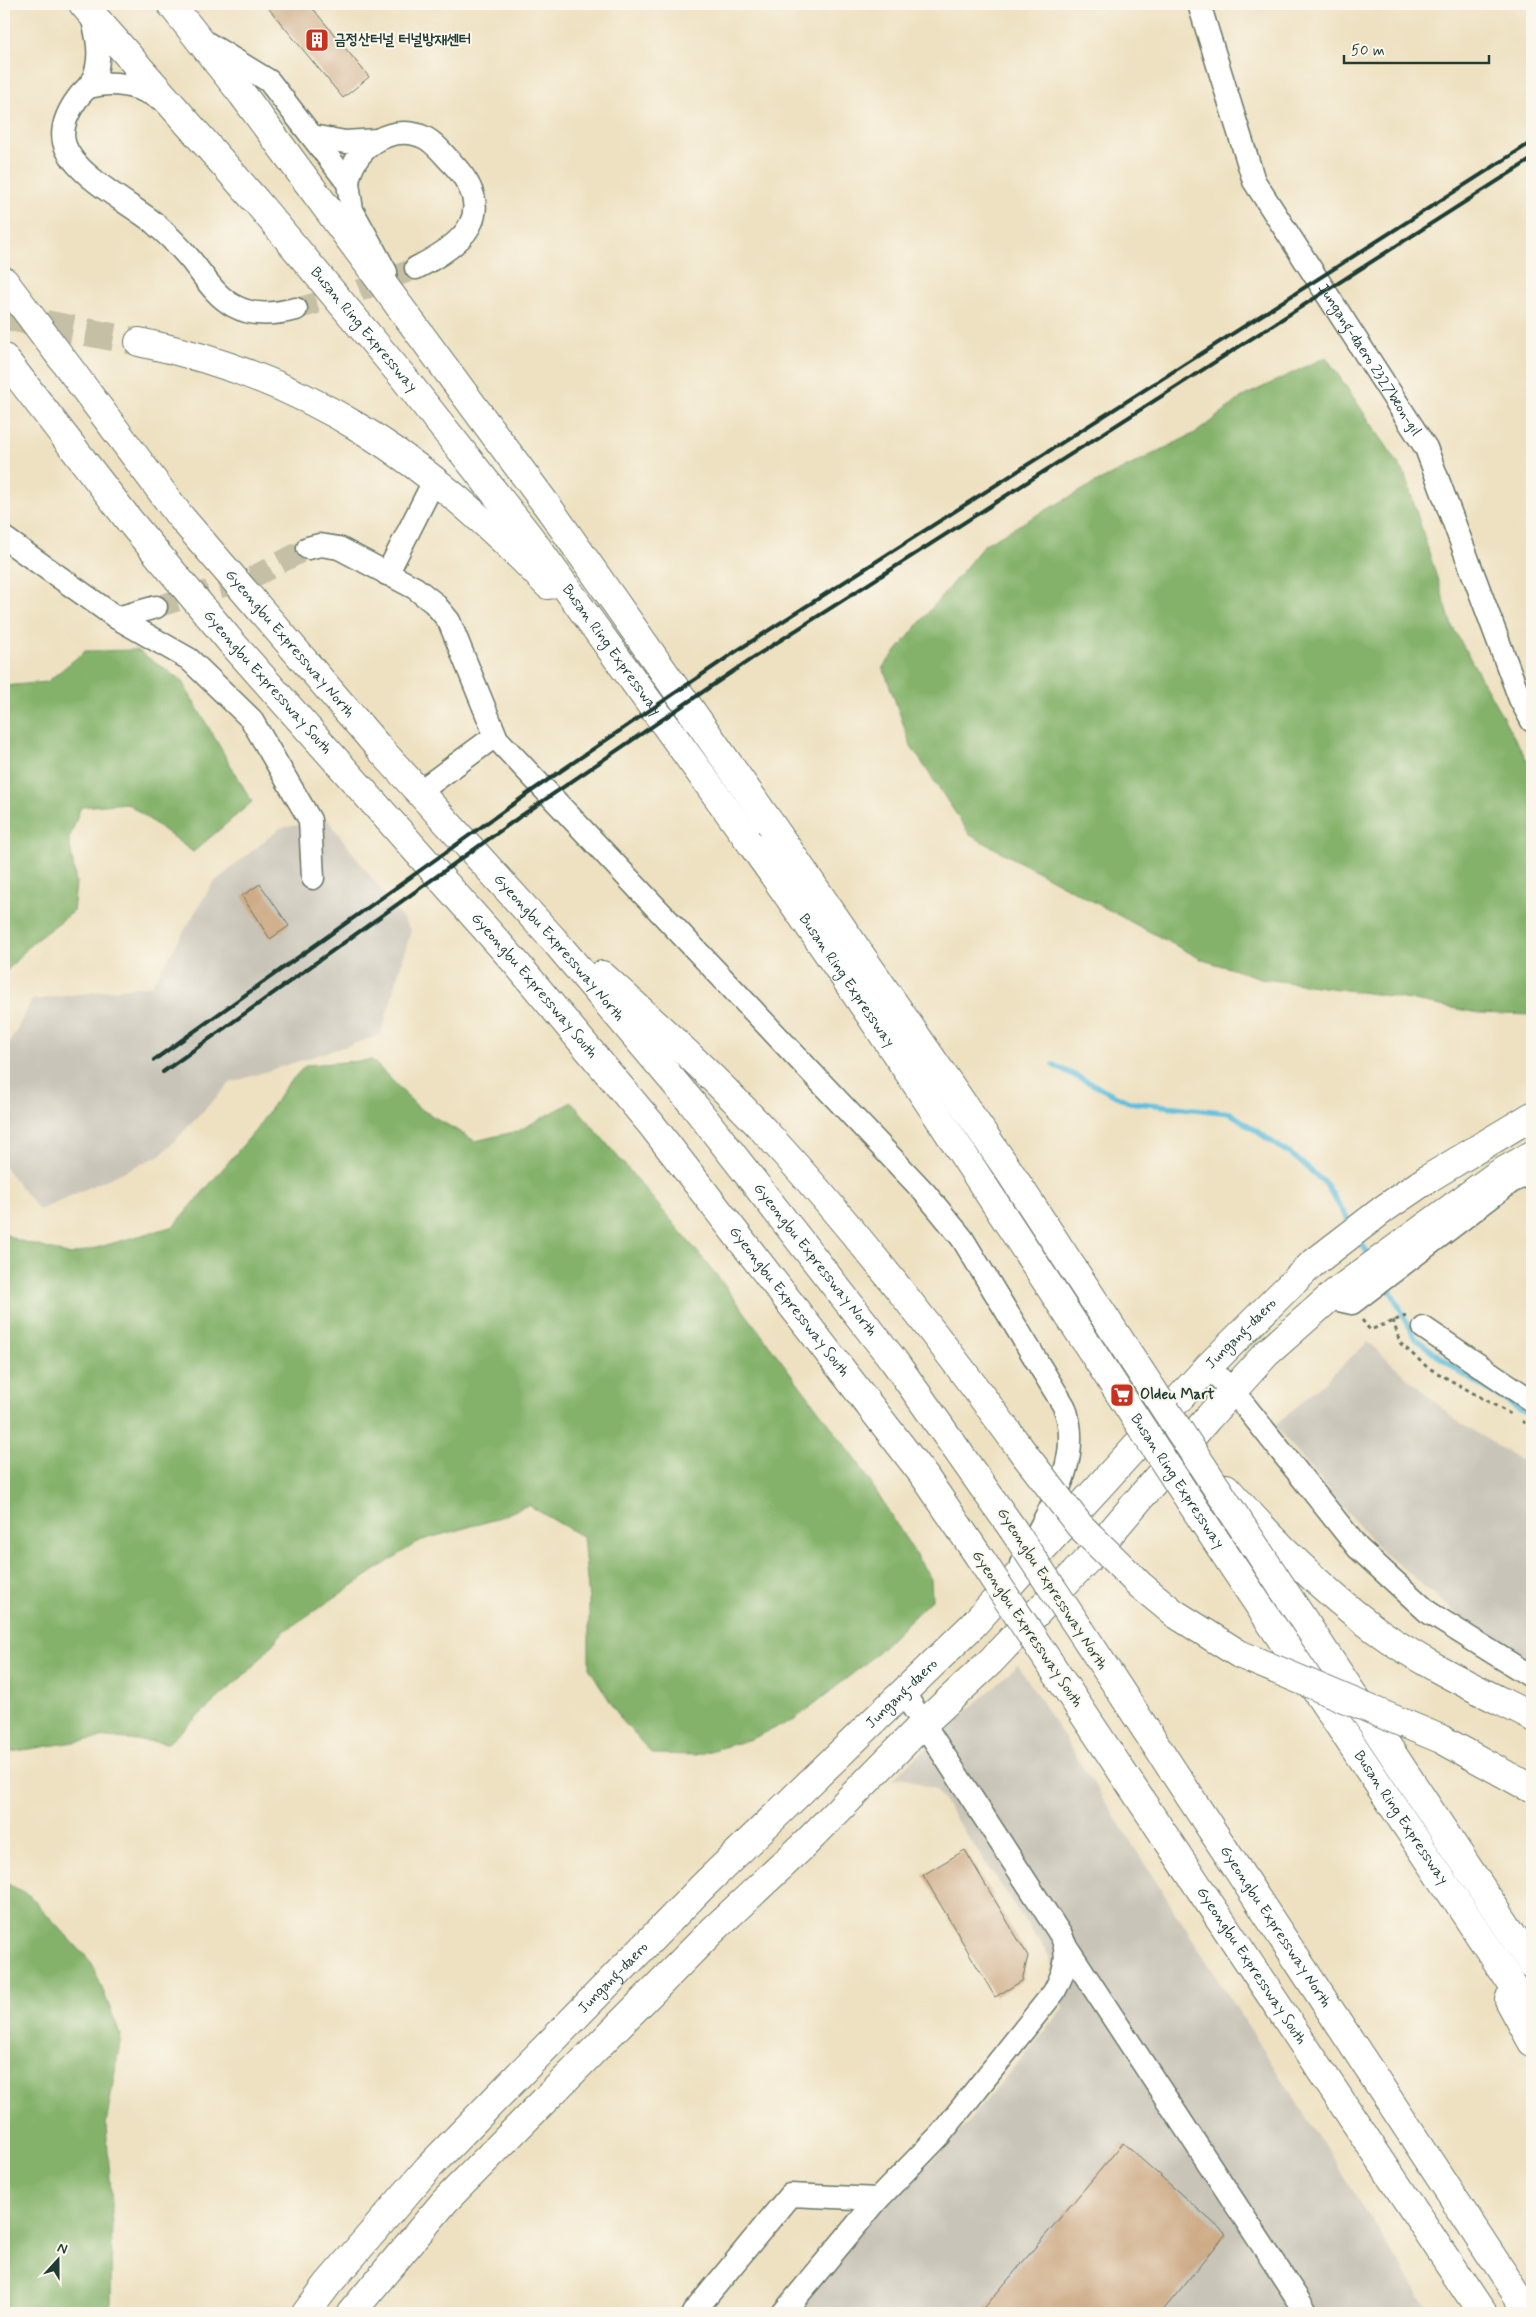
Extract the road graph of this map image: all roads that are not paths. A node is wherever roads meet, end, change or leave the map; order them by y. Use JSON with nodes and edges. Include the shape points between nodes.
{"nodes":[{"id":1,"x":171,"y":4,"type":"edge"},
{"id":2,"x":1199,"y":4,"type":"edge"},
{"id":3,"x":87,"y":8,"type":"edge"},
{"id":4,"x":198,"y":38,"type":"junction"},
{"id":5,"x":89,"y":87,"type":"junction"},
{"id":6,"x":173,"y":107,"type":"junction"},
{"id":7,"x":312,"y":136,"type":"junction"},
{"id":8,"x":378,"y":140,"type":"junction"},
{"id":9,"x":348,"y":183,"type":"junction"},
{"id":10,"x":416,"y":268,"type":"tunnel mouth"},
{"id":11,"x":4,"y":281,"type":"edge"},
{"id":12,"x":296,"y":309,"type":"tunnel mouth"},
{"id":13,"x":419,"y":332,"type":"junction"},
{"id":14,"x":140,"y":342,"type":"tunnel mouth"},
{"id":15,"x":4,"y":358,"type":"edge"},
{"id":16,"x":434,"y":481,"type":"junction"},
{"id":17,"x":4,"y":538,"type":"edge"},
{"id":18,"x":308,"y":548,"type":"tunnel mouth"},
{"id":19,"x":388,"y":574,"type":"junction"},
{"id":20,"x":156,"y":607,"type":"tunnel mouth"},
{"id":21,"x":117,"y":618,"type":"junction"},
{"id":22,"x":626,"y":669,"type":"junction"},
{"id":23,"x":1532,"y":721,"type":"edge"},
{"id":24,"x":495,"y":736,"type":"junction"},
{"id":25,"x":419,"y":792,"type":"junction"},
{"id":26,"x":497,"y":877,"type":"junction"},
{"id":27,"x":313,"y":878,"type":"dead end"},
{"id":28,"x":1532,"y":1116,"type":"edge"},
{"id":29,"x":1532,"y":1155,"type":"edge"},
{"id":30,"x":1532,"y":1172,"type":"edge"},
{"id":31,"x":1413,"y":1246,"type":"junction"},
{"id":32,"x":1424,"y":1328,"type":"dead end"},
{"id":33,"x":1208,"y":1367,"type":"junction"},
{"id":34,"x":1232,"y":1391,"type":"junction"},
{"id":35,"x":1532,"y":1401,"type":"edge"},
{"id":36,"x":1191,"y":1448,"type":"junction"},
{"id":37,"x":1011,"y":1583,"type":"junction"},
{"id":38,"x":1532,"y":1677,"type":"edge"},
{"id":39,"x":904,"y":1692,"type":"junction"},
{"id":40,"x":1532,"y":1717,"type":"edge"},
{"id":41,"x":924,"y":1724,"type":"junction"},
{"id":42,"x":1532,"y":1789,"type":"edge"},
{"id":43,"x":1453,"y":1895,"type":"junction"},
{"id":44,"x":1066,"y":1946,"type":"junction"},
{"id":45,"x":1532,"y":1964,"type":"edge"},
{"id":46,"x":1532,"y":2014,"type":"edge"},
{"id":47,"x":1532,"y":2042,"type":"edge"},
{"id":48,"x":878,"y":2200,"type":"junction"},
{"id":49,"x":306,"y":2313,"type":"edge"},
{"id":50,"x":351,"y":2313,"type":"edge"},
{"id":51,"x":693,"y":2313,"type":"edge"},
{"id":52,"x":783,"y":2313,"type":"edge"},
{"id":53,"x":1307,"y":2313,"type":"edge"},
{"id":54,"x":1482,"y":2313,"type":"edge"},
{"id":55,"x":1529,"y":2313,"type":"edge"}],
"edges":[{"from":1,"to":4,"type":"main road","name":"Busan Ring Expressway"},
{"from":2,"to":23,"type":"street","name":"Jungang-daero 2327beon-gil","via":[[1254,182],[1426,448],[1520,699]]},
{"from":3,"to":5,"type":"street","via":[[97,39],[98,56]]},
{"from":3,"to":6,"type":"main road","name":"Busan Ring Expressway"},
{"from":4,"to":7,"type":"street","via":[[269,81]]},
{"from":4,"to":13,"type":"main road","name":"Busan Ring Expressway"},
{"from":5,"to":6,"type":"street","via":[[104,84],[130,86],[148,92]]},
{"from":5,"to":12,"type":"street","via":[[68,115],[63,134],[70,155],[81,167],[159,228],[226,301],[242,310],[260,314]]},
{"from":6,"to":22,"type":"main road","name":"Busan Ring Expressway","via":[[404,378],[528,535]]},
{"from":7,"to":8,"type":"street","via":[[345,142]]},
{"from":7,"to":9,"type":"street"},
{"from":8,"to":9,"type":"street","via":[[360,153]]},
{"from":8,"to":10,"type":"street","via":[[407,134],[422,136],[460,172],[471,188],[474,208],[464,236],[448,251]]},
{"from":9,"to":13,"type":"street","via":[[352,210]]},
{"from":11,"to":25,"type":"main road","name":"Gyeongbu Expressway North","via":[[180,514],[295,652]]},
{"from":13,"to":36,"type":"main road","name":"Busan Ring Expressway","bridge":true,"via":[[551,511],[770,823],[1009,1172]]},
{"from":14,"to":16,"type":"main road","via":[[212,360],[290,390],[376,438]]},
{"from":15,"to":54,"type":"main road","name":"Gyeongbu Expressway South","bridge":true,"via":[[128,519],[231,642],[516,963],[651,1124],[925,1477]]},
{"from":16,"to":19,"type":"street"},
{"from":16,"to":22,"type":"main road","via":[[500,538]]},
{"from":17,"to":21,"type":"street"},
{"from":18,"to":19,"type":"street","via":[[320,545],[339,548]]},
{"from":19,"to":24,"type":"street","via":[[415,588],[449,621]]},
{"from":20,"to":21,"type":"street"},
{"from":21,"to":27,"type":"street","via":[[189,659],[252,719],[310,820]]},
{"from":22,"to":43,"type":"main road","name":"Busan Ring Expressway","bridge":true,"via":[[831,956],[1139,1427]]},
{"from":24,"to":25,"type":"street"},
{"from":24,"to":37,"type":"street","via":[[925,1193],[962,1238],[1064,1406],[1071,1432],[1062,1480]]},
{"from":25,"to":26,"type":"main road","name":"Gyeongbu Expressway North"},
{"from":26,"to":42,"type":"main road","bridge":true,"via":[[711,1076],[768,1135],[894,1284],[1080,1526],[1126,1572],[1174,1613],[1240,1654],[1441,1739]]},
{"from":26,"to":55,"type":"main road","name":"Gyeongbu Expressway North","bridge":true,"via":[[692,1103],[894,1361],[1012,1528]]},
{"from":28,"to":33,"type":"main road","name":"Jungang-daero","via":[[1429,1178],[1311,1265]]},
{"from":29,"to":31,"type":"main road","via":[[1495,1176]]},
{"from":30,"to":31,"type":"street","via":[[1511,1182]]},
{"from":31,"to":34,"type":"main road","via":[[1266,1354]]},
{"from":32,"to":35,"type":"street"},
{"from":33,"to":34,"type":"street"},
{"from":33,"to":37,"type":"main road","name":"Jungang-daero"},
{"from":34,"to":38,"type":"street","via":[[1358,1548],[1428,1612]]},
{"from":34,"to":41,"type":"main road","via":[[1090,1557],[990,1662]]},
{"from":36,"to":40,"type":"main road","bridge":true,"via":[[1301,1566],[1353,1613],[1401,1647]]},
{"from":36,"to":45,"type":"main road","name":"Busan Ring Expressway","bridge":true},
{"from":37,"to":39,"type":"main road","name":"Jungang-daero"},
{"from":39,"to":41,"type":"street"},
{"from":39,"to":49,"type":"main road","name":"Jungang-daero","via":[[704,1885],[429,2167]]},
{"from":41,"to":44,"type":"street"},
{"from":41,"to":50,"type":"main road","via":[[712,1931],[445,2201]]},
{"from":43,"to":46,"type":"main road","name":"Busan Ring Expressway"},
{"from":43,"to":47,"type":"main road"},
{"from":44,"to":48,"type":"street","via":[[1064,1973],[1054,1992],[940,2135]]},
{"from":44,"to":53,"type":"street"},
{"from":48,"to":51,"type":"street","via":[[790,2195]]},
{"from":48,"to":52,"type":"street"}]}
